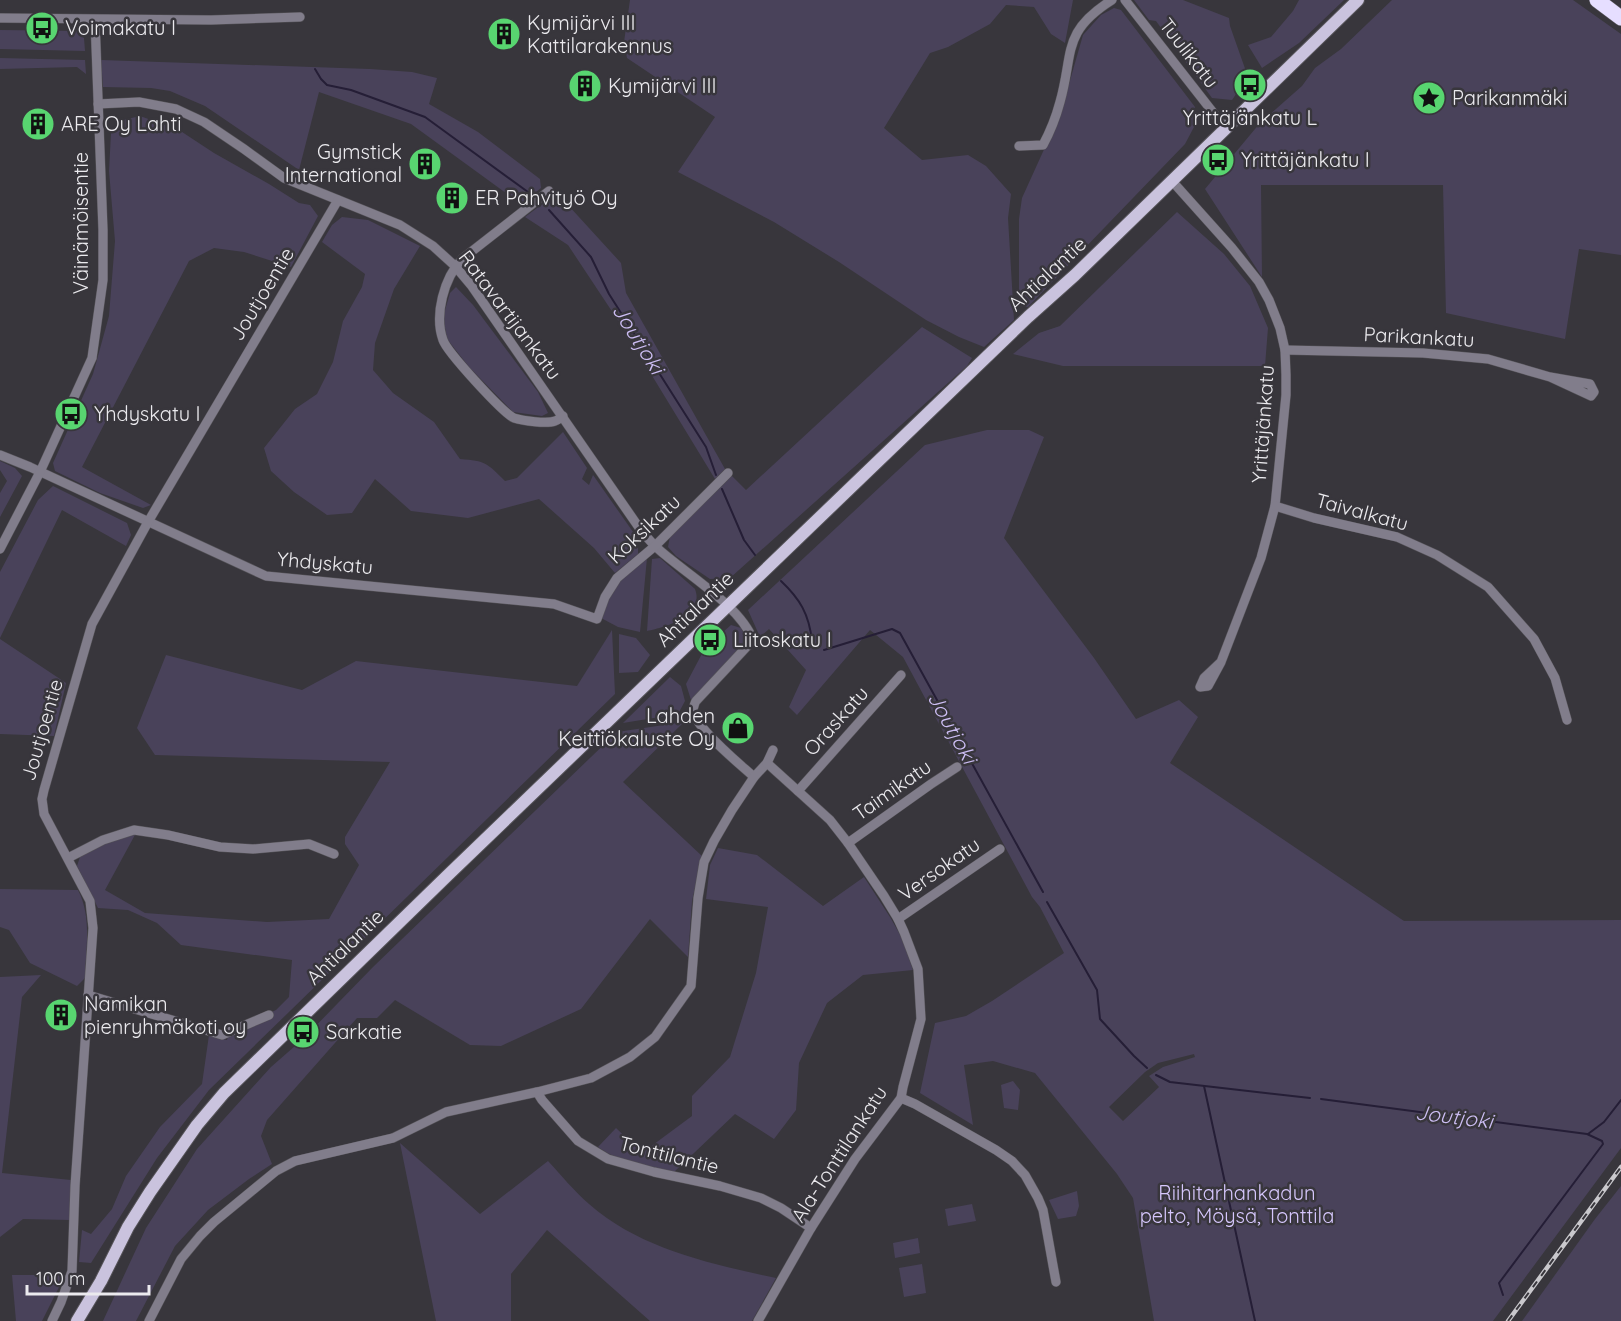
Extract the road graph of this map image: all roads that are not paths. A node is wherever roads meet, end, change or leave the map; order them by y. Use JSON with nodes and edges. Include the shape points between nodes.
{"nodes":[{"id":1,"x":1112,"y":0,"type":"edge"},
{"id":2,"x":1125,"y":0,"type":"edge"},
{"id":3,"x":1358,"y":0,"type":"edge"},
{"id":4,"x":1597,"y":0,"type":"edge"},
{"id":5,"x":300,"y":17,"type":"dead end"},
{"id":6,"x":0,"y":18,"type":"edge"},
{"id":7,"x":1621,"y":18,"type":"edge"},
{"id":8,"x":95,"y":20,"type":"junction"},
{"id":9,"x":98,"y":104,"type":"junction"},
{"id":10,"x":1226,"y":129,"type":"junction"},
{"id":11,"x":1019,"y":146,"type":"dead end"},
{"id":12,"x":1172,"y":181,"type":"junction"},
{"id":13,"x":549,"y":190,"type":"dead end"},
{"id":14,"x":338,"y":201,"type":"junction"},
{"id":15,"x":455,"y":266,"type":"junction"},
{"id":16,"x":1285,"y":350,"type":"junction"},
{"id":17,"x":1550,"y":377,"type":"dead end"},
{"id":18,"x":563,"y":416,"type":"junction"},
{"id":19,"x":0,"y":455,"type":"edge"},
{"id":20,"x":40,"y":472,"type":"junction"},
{"id":21,"x":728,"y":473,"type":"dead end"},
{"id":22,"x":1275,"y":506,"type":"junction"},
{"id":23,"x":148,"y":522,"type":"junction"},
{"id":24,"x":655,"y":546,"type":"junction"},
{"id":25,"x":0,"y":549,"type":"edge"},
{"id":26,"x":727,"y":606,"type":"junction"},
{"id":27,"x":597,"y":619,"type":"joint"},
{"id":28,"x":1221,"y":662,"type":"dead end"},
{"id":29,"x":901,"y":675,"type":"dead end"},
{"id":30,"x":1568,"y":720,"type":"dead end"},
{"id":31,"x":773,"y":750,"type":"dead end"},
{"id":32,"x":767,"y":763,"type":"junction"},
{"id":33,"x":957,"y":767,"type":"dead end"},
{"id":34,"x":754,"y":777,"type":"junction"},
{"id":35,"x":798,"y":790,"type":"junction"},
{"id":36,"x":848,"y":843,"type":"junction"},
{"id":37,"x":999,"y":849,"type":"dead end"},
{"id":38,"x":334,"y":854,"type":"dead end"},
{"id":39,"x":68,"y":858,"type":"junction"},
{"id":40,"x":898,"y":919,"type":"junction"},
{"id":41,"x":88,"y":995,"type":"junction"},
{"id":42,"x":269,"y":1015,"type":"dead end"},
{"id":43,"x":537,"y":1092,"type":"junction"},
{"id":44,"x":901,"y":1098,"type":"junction"},
{"id":45,"x":811,"y":1228,"type":"junction"},
{"id":46,"x":100,"y":1281,"type":"junction"},
{"id":47,"x":1056,"y":1282,"type":"dead end"},
{"id":48,"x":52,"y":1321,"type":"edge"},
{"id":49,"x":77,"y":1321,"type":"edge"},
{"id":50,"x":86,"y":1321,"type":"edge"},
{"id":51,"x":149,"y":1321,"type":"edge"},
{"id":52,"x":758,"y":1321,"type":"edge"}],
"edges":[{"from":1,"to":11,"type":"street","via":[[1076,34],[1060,102],[1043,145]]},
{"from":2,"to":10,"type":"street","name":"Tuulikatu"},
{"from":3,"to":10,"type":"main road","name":"Ahtialantie"},
{"from":4,"to":7,"type":"highway"},
{"from":5,"to":8,"type":"street"},
{"from":6,"to":8,"type":"street"},
{"from":8,"to":9,"type":"street","name":"Väinämöisentie"},
{"from":9,"to":14,"type":"street","name":"Ratavartijankatu","via":[[139,102],[176,109],[204,122],[284,178]]},
{"from":9,"to":20,"type":"street","name":"Väinämöisentie","via":[[103,280],[92,358]]},
{"from":10,"to":12,"type":"main road","name":"Ahtialantie"},
{"from":12,"to":16,"type":"street","name":"Yrittäjänkatu","via":[[1259,282],[1280,328]]},
{"from":12,"to":26,"type":"main road","name":"Ahtialantie"},
{"from":13,"to":15,"type":"street"},
{"from":14,"to":15,"type":"street","name":"Ratavartijankatu","via":[[399,225],[433,246]]},
{"from":14,"to":23,"type":"street","name":"Joutjoentie"},
{"from":15,"to":18,"type":"street","name":"Ratavartijankatu"},
{"from":15,"to":18,"type":"street","via":[[440,304],[444,342],[464,369],[513,418],[554,422]]},
{"from":16,"to":17,"type":"street","name":"Parikankatu","via":[[1423,353],[1488,359]]},
{"from":16,"to":22,"type":"street","name":"Yrittäjänkatu","via":[[1286,395]]},
{"from":18,"to":24,"type":"street","name":"Ratavartijankatu"},
{"from":19,"to":20,"type":"street","name":"Yhdyskatu"},
{"from":20,"to":23,"type":"street","name":"Yhdyskatu"},
{"from":20,"to":25,"type":"street","name":"Väinämöisentie"},
{"from":21,"to":24,"type":"street","name":"Koksikatu"},
{"from":22,"to":28,"type":"street","name":"Yrittäjänkatu","via":[[1261,558]]},
{"from":22,"to":30,"type":"street","name":"Taivalkatu","via":[[1397,537],[1437,555],[1488,587],[1534,639],[1555,678]]},
{"from":23,"to":27,"type":"street","name":"Yhdyskatu","via":[[266,576],[554,604]]},
{"from":23,"to":39,"type":"street","name":"Joutjoentie","via":[[92,624],[44,790],[44,814]]},
{"from":24,"to":26,"type":"street","name":"Ratavartijankatu"},
{"from":24,"to":27,"type":"street","name":"Koksikatu","via":[[617,578]]},
{"from":26,"to":34,"type":"street","name":"Ratavartijankatu","via":[[738,615],[753,640],[696,701],[693,710],[706,733]]},
{"from":26,"to":46,"type":"main road","name":"Ahtialantie","via":[[224,1093],[150,1192]]},
{"from":29,"to":35,"type":"street","name":"Oraskatu"},
{"from":31,"to":32,"type":"street"},
{"from":32,"to":34,"type":"street"},
{"from":32,"to":35,"type":"street","name":"Ala-Tonttilankatu"},
{"from":33,"to":36,"type":"street","name":"Taimikatu"},
{"from":34,"to":43,"type":"street","via":[[705,862],[691,987],[655,1037],[630,1057],[591,1078]]},
{"from":35,"to":36,"type":"street","name":"Ala-Tonttilankatu"},
{"from":36,"to":40,"type":"street","name":"Ala-Tonttilankatu"},
{"from":37,"to":40,"type":"street","name":"Versokatu"},
{"from":38,"to":39,"type":"street","via":[[309,844],[253,849],[220,847],[134,831],[103,840]]},
{"from":39,"to":41,"type":"street","name":"Joutjoentie","via":[[90,901],[93,928]]},
{"from":40,"to":44,"type":"street","name":"Ala-Tonttilankatu","via":[[918,969],[921,1019]]},
{"from":41,"to":42,"type":"street","via":[[222,1035]]},
{"from":41,"to":48,"type":"street","name":"Joutjoentie","via":[[72,1271]]},
{"from":43,"to":45,"type":"street","name":"Tonttilantie","via":[[578,1140],[608,1160],[761,1198]]},
{"from":43,"to":51,"type":"street","via":[[446,1112],[393,1138],[295,1161],[276,1171],[194,1243],[181,1259]]},
{"from":44,"to":45,"type":"street","name":"Ala-Tonttilankatu","via":[[855,1159]]},
{"from":44,"to":47,"type":"street","via":[[996,1150],[1025,1175],[1043,1210]]},
{"from":45,"to":52,"type":"street","name":"Ala-Tonttilankatu"},
{"from":46,"to":49,"type":"main road","name":"Ahtialantie"},
{"from":46,"to":50,"type":"main road","name":"Ahtialantie"}]}
